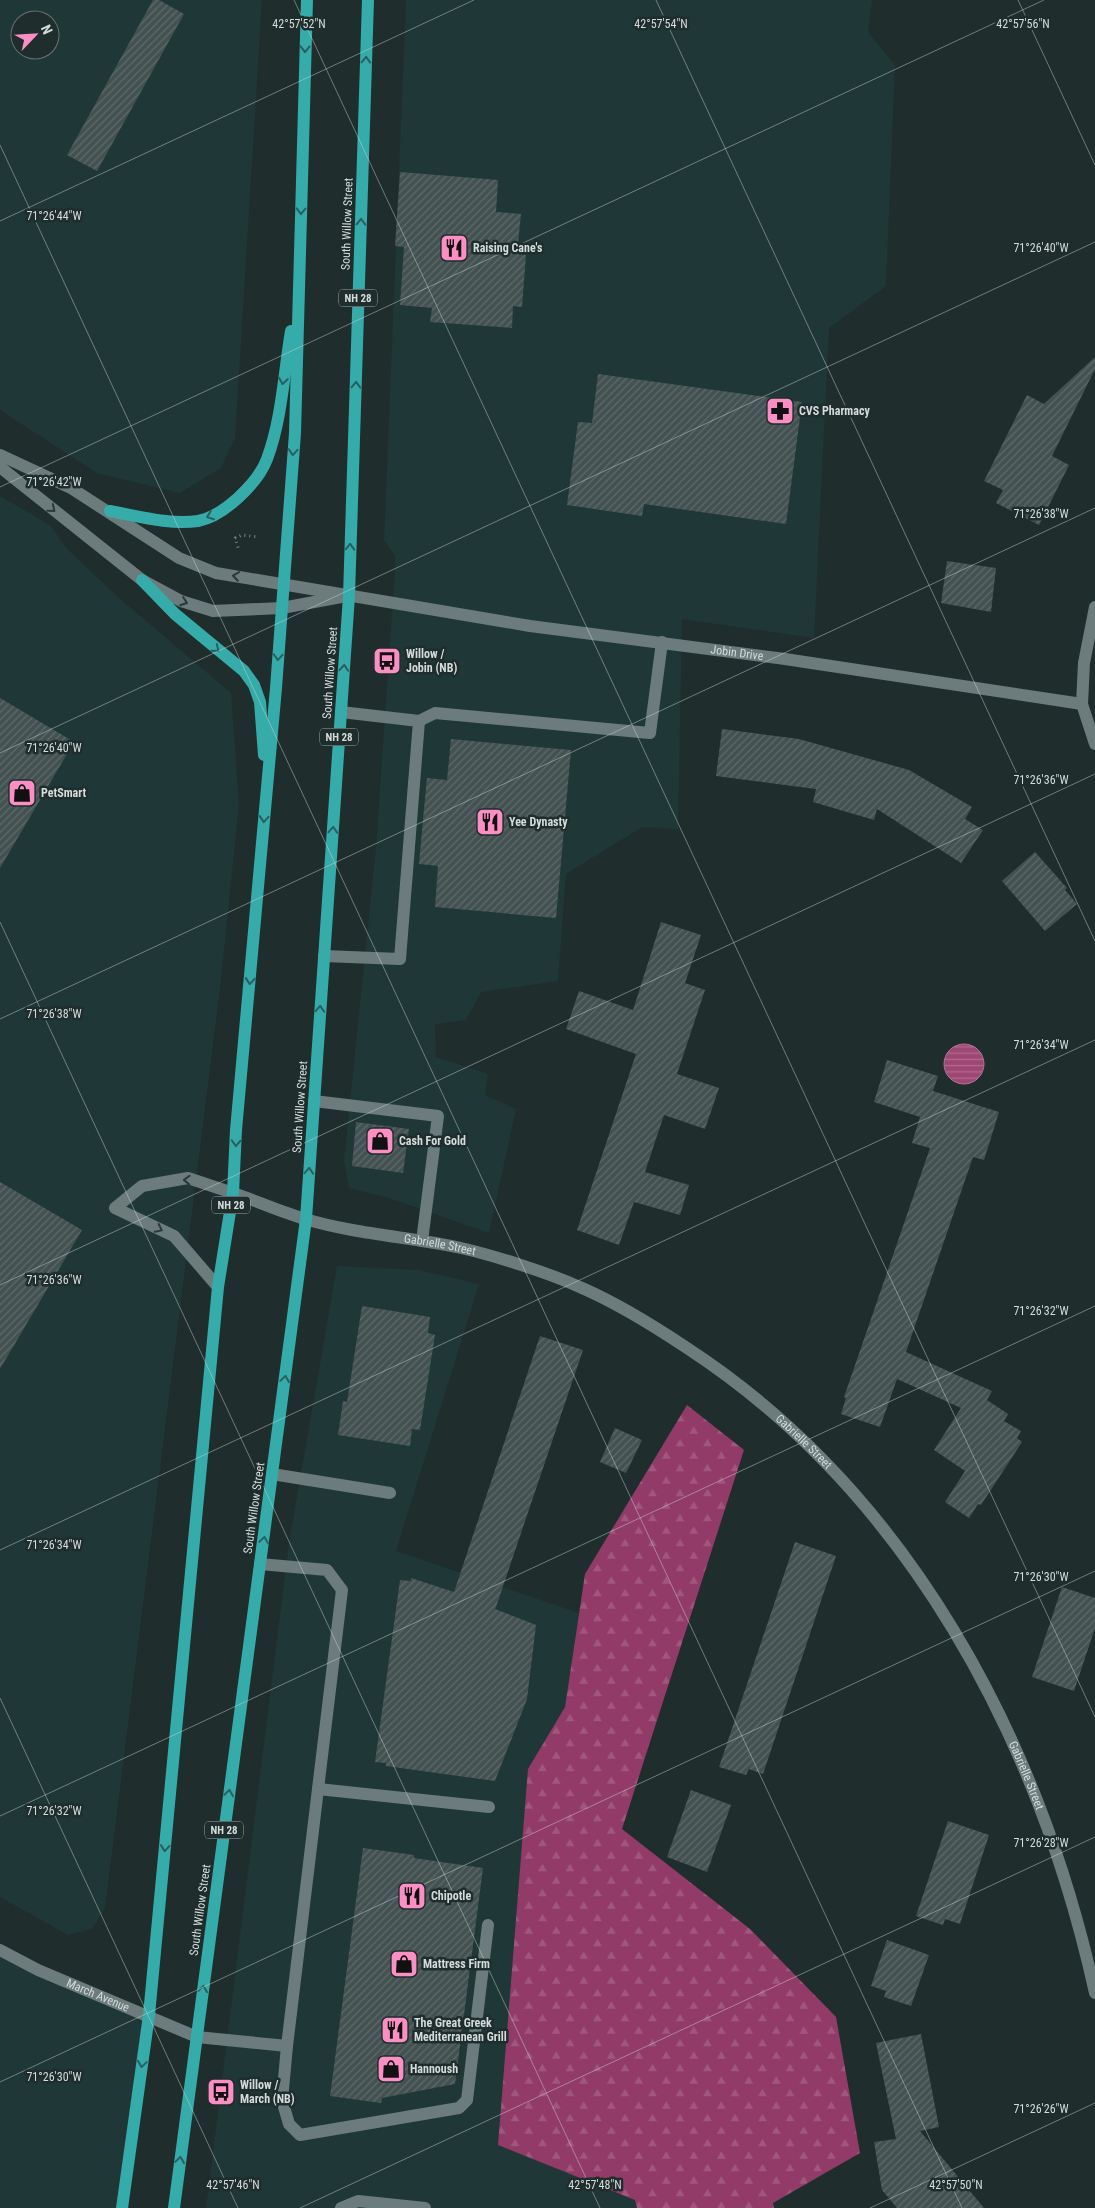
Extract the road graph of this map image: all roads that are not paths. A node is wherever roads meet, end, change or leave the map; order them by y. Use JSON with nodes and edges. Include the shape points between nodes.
{"nodes":[{"id":1,"x":306,"y":0,"type":"edge"},
{"id":2,"x":368,"y":0,"type":"edge"},
{"id":3,"x":299,"y":281,"type":"junction"},
{"id":4,"x":0,"y":455,"type":"edge"},
{"id":5,"x":0,"y":467,"type":"edge"},
{"id":6,"x":110,"y":511,"type":"junction"},
{"id":7,"x":142,"y":580,"type":"junction"},
{"id":8,"x":284,"y":583,"type":"junction"},
{"id":9,"x":349,"y":596,"type":"junction"},
{"id":10,"x":1095,"y":607,"type":"edge"},
{"id":11,"x":282,"y":608,"type":"junction"},
{"id":12,"x":662,"y":642,"type":"junction"},
{"id":13,"x":1082,"y":704,"type":"junction"},
{"id":14,"x":341,"y":712,"type":"junction"},
{"id":15,"x":419,"y":721,"type":"junction"},
{"id":16,"x":1095,"y":744,"type":"edge"},
{"id":17,"x":266,"y":792,"type":"junction"},
{"id":18,"x":324,"y":956,"type":"junction"},
{"id":19,"x":314,"y":1100,"type":"junction"},
{"id":20,"x":233,"y":1193,"type":"junction"},
{"id":21,"x":306,"y":1220,"type":"junction"},
{"id":22,"x":422,"y":1241,"type":"junction"},
{"id":23,"x":218,"y":1287,"type":"junction"},
{"id":24,"x":272,"y":1474,"type":"junction"},
{"id":25,"x":390,"y":1493,"type":"dead end"},
{"id":26,"x":260,"y":1564,"type":"junction"},
{"id":27,"x":318,"y":1789,"type":"junction"},
{"id":28,"x":489,"y":1807,"type":"dead end"},
{"id":29,"x":488,"y":1925,"type":"dead end"},
{"id":30,"x":0,"y":1950,"type":"edge"},
{"id":31,"x":1095,"y":1993,"type":"edge"},
{"id":32,"x":149,"y":2015,"type":"junction"},
{"id":33,"x":197,"y":2037,"type":"junction"},
{"id":34,"x":287,"y":2046,"type":"junction"},
{"id":35,"x":122,"y":2208,"type":"edge"},
{"id":36,"x":174,"y":2208,"type":"edge"},
{"id":37,"x":341,"y":2208,"type":"edge"},
{"id":38,"x":425,"y":2208,"type":"edge"}],
"edges":[{"from":1,"to":3,"type":"main road","number":"NH 28","one_way":true},
{"from":9,"to":2,"type":"main road","name":"South Willow Street","number":"NH 28","one_way":true},
{"from":3,"to":6,"type":"main road","one_way":true,"via":[[275,433],[267,461],[250,485],[218,513],[199,520],[155,519]]},
{"from":3,"to":8,"type":"main road","number":"NH 28","one_way":true,"via":[[295,433]]},
{"from":4,"to":6,"type":"street","name":"Jobin Drive","via":[[71,488]]},
{"from":5,"to":7,"type":"street","one_way":true},
{"from":8,"to":6,"type":"street","name":"Jobin Drive","one_way":true,"via":[[216,573],[188,562]]},
{"from":7,"to":11,"type":"street","one_way":true,"via":[[180,601],[213,611]]},
{"from":7,"to":17,"type":"main road","one_way":true,"via":[[175,614],[244,670],[254,685],[260,702]]},
{"from":8,"to":9,"type":"street","name":"Jobin Drive"},
{"from":8,"to":11,"type":"main road","number":"NH 28"},
{"from":9,"to":11,"type":"street"},
{"from":9,"to":12,"type":"street","name":"Jobin Drive","via":[[530,626]]},
{"from":14,"to":9,"type":"main road","name":"South Willow Street","number":"NH 28","one_way":true},
{"from":10,"to":13,"type":"street","via":[[1084,663]]},
{"from":11,"to":17,"type":"main road","number":"NH 28","one_way":true},
{"from":12,"to":13,"type":"street","name":"Jobin Drive"},
{"from":12,"to":15,"type":"street","via":[[650,732],[435,713]]},
{"from":13,"to":16,"type":"street"},
{"from":14,"to":15,"type":"street"},
{"from":18,"to":14,"type":"main road","name":"South Willow Street","number":"NH 28","one_way":true},
{"from":15,"to":18,"type":"street","via":[[400,960]]},
{"from":17,"to":20,"type":"main road","number":"NH 28","one_way":true},
{"from":19,"to":18,"type":"main road","name":"South Willow Street","number":"NH 28","one_way":true},
{"from":21,"to":19,"type":"main road","name":"South Willow Street","number":"NH 28","one_way":true},
{"from":19,"to":22,"type":"street","via":[[438,1116]]},
{"from":20,"to":21,"type":"street","name":"Gabrielle Street"},
{"from":20,"to":23,"type":"main road","number":"NH 28"},
{"from":20,"to":23,"type":"street","name":"Gabrielle Street","one_way":true,"via":[[188,1178],[142,1186],[115,1208],[174,1236]]},
{"from":21,"to":22,"type":"street","name":"Gabrielle Street"},
{"from":24,"to":21,"type":"main road","name":"South Willow Street","number":"NH 28","one_way":true},
{"from":22,"to":31,"type":"street","name":"Gabrielle Street","via":[[464,1248],[582,1287],[655,1327],[725,1372],[774,1413],[846,1484],[899,1549],[946,1617],[988,1688],[1024,1764],[1054,1841]]},
{"from":23,"to":32,"type":"main road","number":"NH 28","one_way":true},
{"from":24,"to":25,"type":"street"},
{"from":26,"to":24,"type":"main road","name":"South Willow Street","number":"NH 28","one_way":true},
{"from":26,"to":27,"type":"street","via":[[327,1570],[342,1590]]},
{"from":33,"to":26,"type":"main road","name":"South Willow Street","number":"NH 28","one_way":true},
{"from":27,"to":28,"type":"street"},
{"from":27,"to":34,"type":"street"},
{"from":29,"to":34,"type":"street","via":[[467,2100],[459,2108],[300,2135],[289,2124],[282,2100]]},
{"from":30,"to":32,"type":"street","name":"March Avenue","via":[[38,1970]]},
{"from":32,"to":33,"type":"street","name":"March Avenue"},
{"from":32,"to":35,"type":"main road","number":"NH 28","one_way":true},
{"from":33,"to":34,"type":"street","name":"March Avenue"},
{"from":36,"to":33,"type":"main road","name":"South Willow Street","number":"NH 28","one_way":true},
{"from":37,"to":38,"type":"street","via":[[358,2201]]}]}
